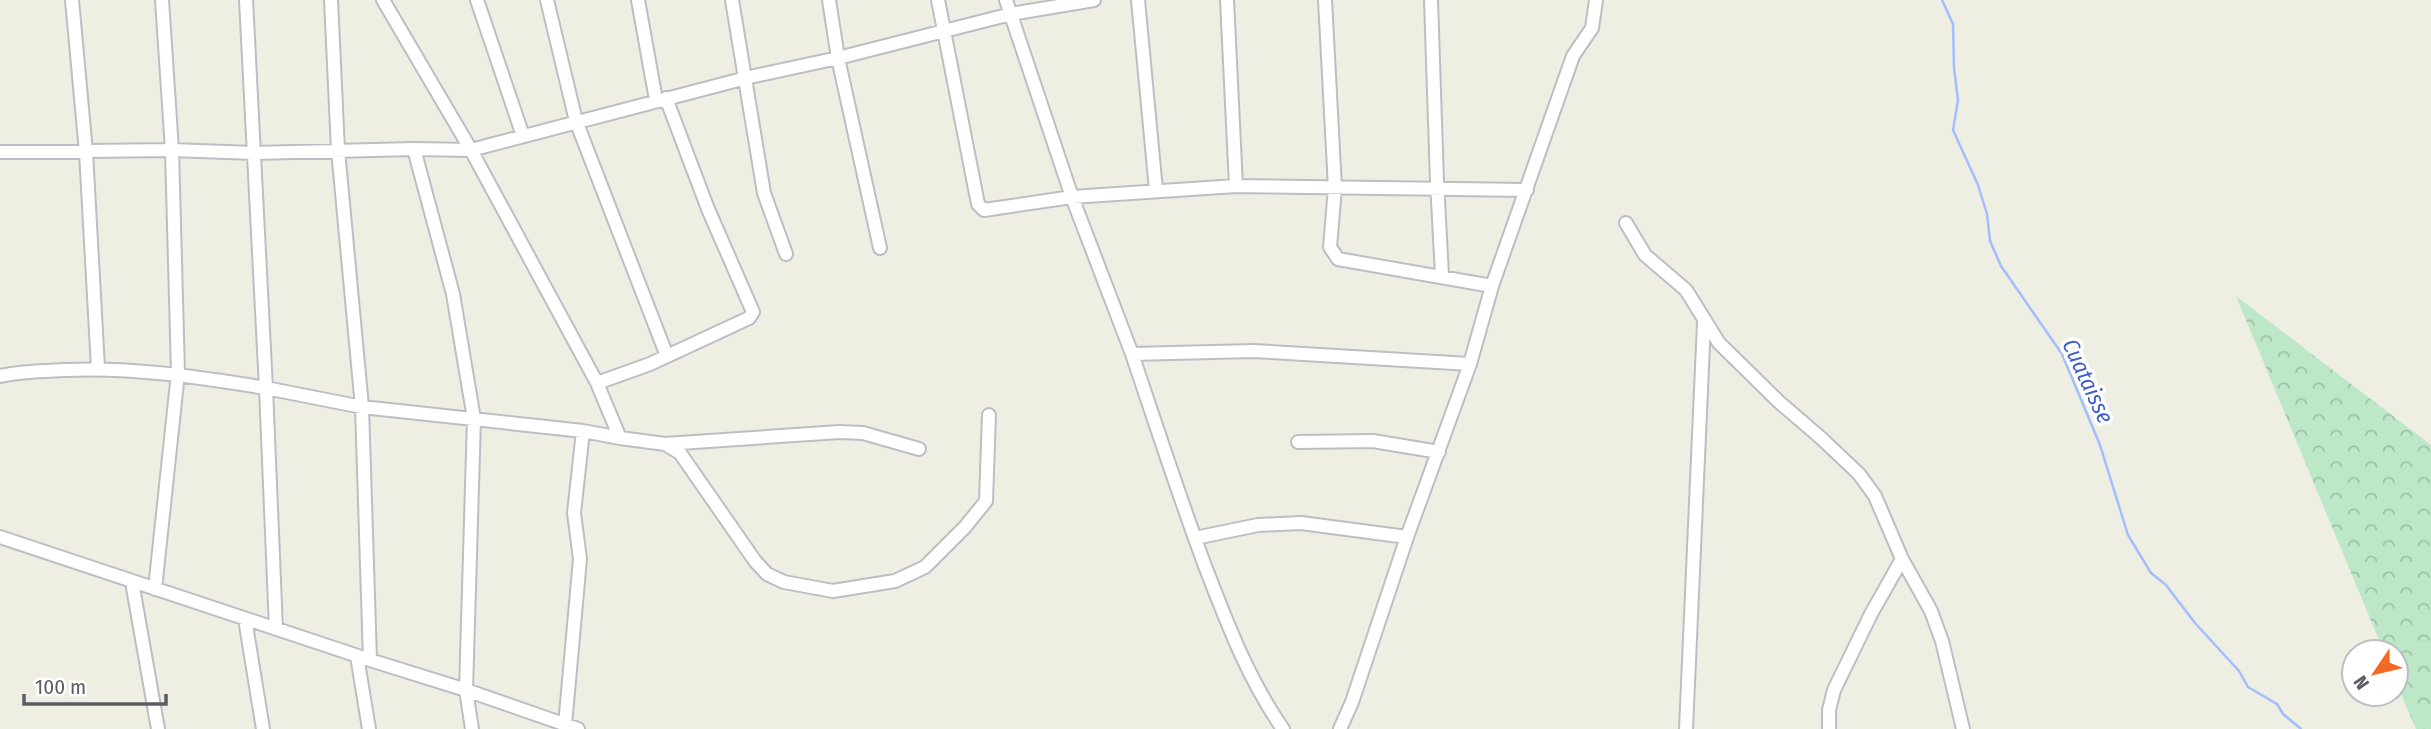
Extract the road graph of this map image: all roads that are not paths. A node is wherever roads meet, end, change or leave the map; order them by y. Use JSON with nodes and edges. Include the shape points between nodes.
{"nodes":[{"id":1,"x":72,"y":0,"type":"edge"},
{"id":2,"x":162,"y":0,"type":"edge"},
{"id":3,"x":246,"y":0,"type":"edge"},
{"id":4,"x":331,"y":0,"type":"edge"},
{"id":5,"x":383,"y":0,"type":"edge"},
{"id":6,"x":477,"y":0,"type":"edge"},
{"id":7,"x":547,"y":0,"type":"edge"},
{"id":8,"x":638,"y":0,"type":"edge"},
{"id":9,"x":732,"y":0,"type":"edge"},
{"id":10,"x":829,"y":0,"type":"edge"},
{"id":11,"x":938,"y":0,"type":"edge"},
{"id":12,"x":1006,"y":0,"type":"edge"},
{"id":13,"x":1094,"y":0,"type":"edge"},
{"id":14,"x":1138,"y":0,"type":"edge"},
{"id":15,"x":1227,"y":0,"type":"edge"},
{"id":16,"x":1325,"y":0,"type":"edge"},
{"id":17,"x":1431,"y":0,"type":"edge"},
{"id":18,"x":1596,"y":0,"type":"edge"},
{"id":19,"x":1063,"y":3,"type":"edge"},
{"id":20,"x":1011,"y":14,"type":"junction"},
{"id":21,"x":944,"y":30,"type":"junction"},
{"id":22,"x":838,"y":58,"type":"junction"},
{"id":23,"x":744,"y":78,"type":"junction"},
{"id":24,"x":661,"y":99,"type":"junction"},
{"id":25,"x":576,"y":121,"type":"junction"},
{"id":26,"x":523,"y":136,"type":"junction"},
{"id":27,"x":414,"y":149,"type":"junction"},
{"id":28,"x":172,"y":150,"type":"junction"},
{"id":29,"x":338,"y":150,"type":"junction"},
{"id":30,"x":471,"y":150,"type":"junction"},
{"id":31,"x":0,"y":152,"type":"edge"},
{"id":32,"x":86,"y":152,"type":"junction"},
{"id":33,"x":254,"y":153,"type":"junction"},
{"id":34,"x":1236,"y":186,"type":"junction"},
{"id":35,"x":1335,"y":187,"type":"junction"},
{"id":36,"x":1437,"y":187,"type":"junction"},
{"id":37,"x":1156,"y":190,"type":"junction"},
{"id":38,"x":1527,"y":190,"type":"junction"},
{"id":39,"x":1072,"y":197,"type":"junction"},
{"id":40,"x":1626,"y":223,"type":"dead end"},
{"id":41,"x":880,"y":248,"type":"dead end"},
{"id":42,"x":786,"y":254,"type":"dead end"},
{"id":43,"x":1442,"y":275,"type":"junction"},
{"id":44,"x":1492,"y":286,"type":"junction"},
{"id":45,"x":1704,"y":322,"type":"junction"},
{"id":46,"x":1132,"y":354,"type":"junction"},
{"id":47,"x":667,"y":356,"type":"junction"},
{"id":48,"x":1470,"y":364,"type":"junction"},
{"id":49,"x":98,"y":369,"type":"junction"},
{"id":50,"x":178,"y":373,"type":"junction"},
{"id":51,"x":0,"y":376,"type":"edge"},
{"id":52,"x":597,"y":383,"type":"junction"},
{"id":53,"x":266,"y":388,"type":"junction"},
{"id":54,"x":362,"y":407,"type":"junction"},
{"id":55,"x":989,"y":415,"type":"dead end"},
{"id":56,"x":474,"y":419,"type":"junction"},
{"id":57,"x":583,"y":431,"type":"junction"},
{"id":58,"x":620,"y":438,"type":"junction"},
{"id":59,"x":1298,"y":442,"type":"dead end"},
{"id":60,"x":665,"y":444,"type":"junction"},
{"id":61,"x":919,"y":449,"type":"dead end"},
{"id":62,"x":1439,"y":452,"type":"junction"},
{"id":63,"x":0,"y":537,"type":"edge"},
{"id":64,"x":1408,"y":537,"type":"junction"},
{"id":65,"x":1195,"y":538,"type":"junction"},
{"id":66,"x":1902,"y":559,"type":"junction"},
{"id":67,"x":132,"y":582,"type":"junction"},
{"id":68,"x":155,"y":589,"type":"junction"},
{"id":69,"x":245,"y":619,"type":"junction"},
{"id":70,"x":276,"y":629,"type":"junction"},
{"id":71,"x":363,"y":658,"type":"junction"},
{"id":72,"x":466,"y":690,"type":"junction"},
{"id":73,"x":573,"y":728,"type":"edge"},
{"id":74,"x":158,"y":729,"type":"edge"},
{"id":75,"x":263,"y":729,"type":"edge"},
{"id":76,"x":369,"y":729,"type":"edge"},
{"id":77,"x":472,"y":729,"type":"edge"},
{"id":78,"x":1283,"y":729,"type":"edge"},
{"id":79,"x":1340,"y":729,"type":"edge"},
{"id":80,"x":1686,"y":729,"type":"edge"},
{"id":81,"x":1829,"y":729,"type":"edge"},
{"id":82,"x":1963,"y":729,"type":"edge"}],
"edges":[{"from":1,"to":32,"type":"street"},
{"from":2,"to":28,"type":"street"},
{"from":3,"to":33,"type":"street"},
{"from":4,"to":29,"type":"street"},
{"from":5,"to":30,"type":"street"},
{"from":6,"to":26,"type":"street"},
{"from":7,"to":25,"type":"street"},
{"from":8,"to":24,"type":"street"},
{"from":9,"to":23,"type":"street"},
{"from":10,"to":22,"type":"street"},
{"from":11,"to":21,"type":"street"},
{"from":12,"to":20,"type":"street"},
{"from":13,"to":19,"type":"street"},
{"from":14,"to":37,"type":"street"},
{"from":15,"to":34,"type":"street"},
{"from":16,"to":35,"type":"street"},
{"from":17,"to":36,"type":"street"},
{"from":18,"to":38,"type":"street","via":[[1592,28],[1573,56]]},
{"from":19,"to":20,"type":"street"},
{"from":20,"to":21,"type":"street"},
{"from":20,"to":39,"type":"street"},
{"from":21,"to":22,"type":"street"},
{"from":21,"to":39,"type":"street","via":[[980,208]]},
{"from":22,"to":23,"type":"street"},
{"from":22,"to":41,"type":"street"},
{"from":23,"to":24,"type":"street"},
{"from":23,"to":42,"type":"street","via":[[764,193]]},
{"from":24,"to":25,"type":"street"},
{"from":24,"to":47,"type":"street","via":[[753,312],[749,318]]},
{"from":25,"to":26,"type":"street"},
{"from":25,"to":47,"type":"street"},
{"from":26,"to":30,"type":"street"},
{"from":27,"to":29,"type":"street"},
{"from":27,"to":30,"type":"street"},
{"from":27,"to":56,"type":"street","via":[[453,294]]},
{"from":28,"to":32,"type":"street"},
{"from":28,"to":33,"type":"street"},
{"from":28,"to":50,"type":"street"},
{"from":29,"to":33,"type":"street"},
{"from":29,"to":54,"type":"street"},
{"from":30,"to":52,"type":"street"},
{"from":31,"to":32,"type":"street"},
{"from":32,"to":49,"type":"street"},
{"from":33,"to":53,"type":"street"},
{"from":34,"to":35,"type":"street"},
{"from":34,"to":37,"type":"street"},
{"from":35,"to":36,"type":"street"},
{"from":35,"to":43,"type":"street","via":[[1330,247],[1338,259]]},
{"from":36,"to":38,"type":"street"},
{"from":36,"to":43,"type":"street"},
{"from":37,"to":39,"type":"street"},
{"from":38,"to":44,"type":"street"},
{"from":39,"to":46,"type":"street"},
{"from":40,"to":45,"type":"street","via":[[1645,255],[1686,290]]},
{"from":43,"to":44,"type":"street"},
{"from":44,"to":48,"type":"street"},
{"from":45,"to":66,"type":"street","via":[[1732,358],[1859,474],[1875,496]]},
{"from":45,"to":80,"type":"street"},
{"from":46,"to":48,"type":"street","via":[[1254,351]]},
{"from":46,"to":65,"type":"street"},
{"from":47,"to":52,"type":"street"},
{"from":48,"to":62,"type":"street"},
{"from":49,"to":50,"type":"street"},
{"from":49,"to":51,"type":"street"},
{"from":50,"to":53,"type":"street"},
{"from":50,"to":68,"type":"street"},
{"from":52,"to":58,"type":"street"},
{"from":53,"to":54,"type":"street"},
{"from":53,"to":70,"type":"street"},
{"from":54,"to":56,"type":"street"},
{"from":54,"to":71,"type":"street"},
{"from":55,"to":60,"type":"street","via":[[987,493],[982,509],[917,572],[895,581],[833,591],[766,574],[684,457]]},
{"from":56,"to":57,"type":"street"},
{"from":56,"to":72,"type":"street"},
{"from":57,"to":58,"type":"street"},
{"from":57,"to":73,"type":"street","via":[[574,513],[580,559]]},
{"from":58,"to":60,"type":"street"},
{"from":59,"to":62,"type":"street","via":[[1373,441]]},
{"from":60,"to":61,"type":"street","via":[[840,432],[863,433]]},
{"from":62,"to":64,"type":"street"},
{"from":63,"to":67,"type":"street"},
{"from":64,"to":65,"type":"street","via":[[1301,523],[1258,525]]},
{"from":64,"to":79,"type":"street"},
{"from":65,"to":78,"type":"street","via":[[1231,635]]},
{"from":66,"to":81,"type":"street","via":[[1834,690]]},
{"from":66,"to":82,"type":"street","via":[[1931,611]]},
{"from":67,"to":68,"type":"street"},
{"from":67,"to":74,"type":"street"},
{"from":68,"to":69,"type":"street"},
{"from":69,"to":70,"type":"street"},
{"from":69,"to":75,"type":"street"},
{"from":70,"to":71,"type":"street"},
{"from":71,"to":72,"type":"street"},
{"from":71,"to":76,"type":"street"},
{"from":72,"to":73,"type":"street"},
{"from":72,"to":77,"type":"street"}]}
